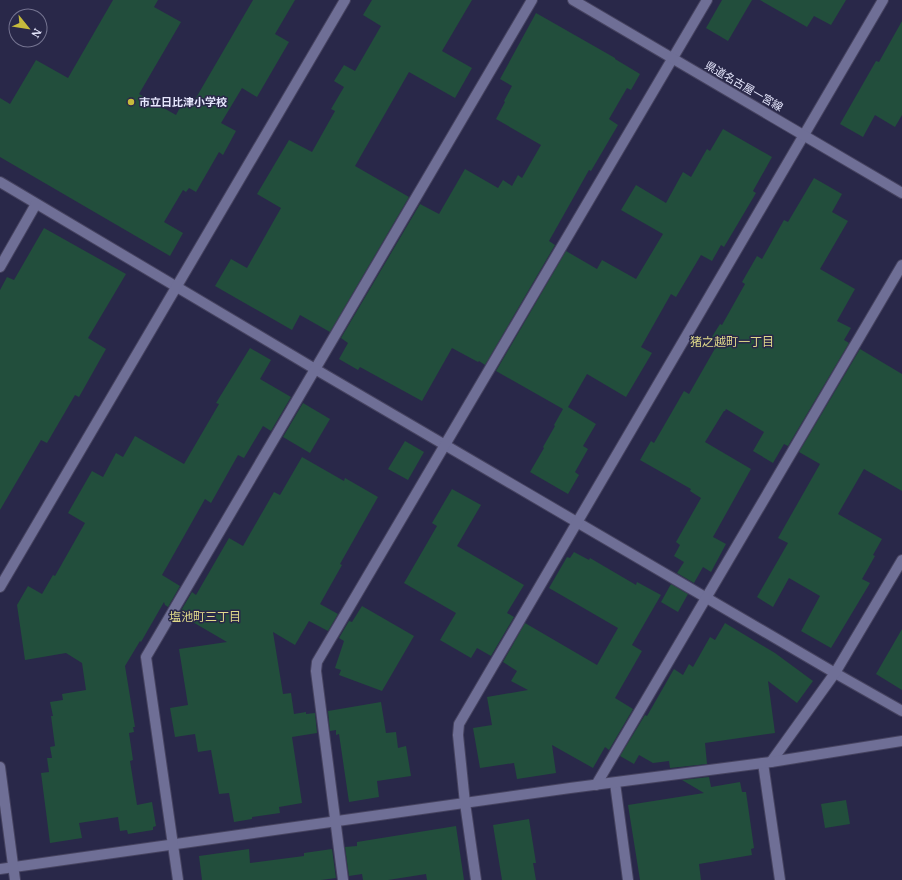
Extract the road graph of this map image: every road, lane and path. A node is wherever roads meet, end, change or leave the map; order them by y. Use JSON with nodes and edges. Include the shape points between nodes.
{"nodes":[{"id":1,"x":345,"y":0,"type":"edge"},
{"id":2,"x":532,"y":0,"type":"edge"},
{"id":3,"x":573,"y":0,"type":"edge"},
{"id":4,"x":707,"y":0,"type":"edge"},
{"id":5,"x":883,"y":0,"type":"edge"},
{"id":6,"x":672,"y":58,"type":"junction"},
{"id":7,"x":804,"y":135,"type":"junction"},
{"id":8,"x":0,"y":182,"type":"edge"},
{"id":9,"x":902,"y":193,"type":"edge"},
{"id":10,"x":36,"y":204,"type":"junction"},
{"id":11,"x":902,"y":265,"type":"edge"},
{"id":12,"x":0,"y":267,"type":"edge"},
{"id":13,"x":176,"y":286,"type":"junction"},
{"id":14,"x":315,"y":369,"type":"junction"},
{"id":15,"x":445,"y":445,"type":"junction"},
{"id":16,"x":577,"y":521,"type":"junction"},
{"id":17,"x":902,"y":560,"type":"edge"},
{"id":18,"x":0,"y":587,"type":"edge"},
{"id":19,"x":706,"y":598,"type":"junction"},
{"id":20,"x":835,"y":673,"type":"junction"},
{"id":21,"x":902,"y":711,"type":"edge"},
{"id":22,"x":902,"y":741,"type":"edge"},
{"id":23,"x":767,"y":763,"type":"junction"},
{"id":24,"x":0,"y":768,"type":"edge"},
{"id":25,"x":615,"y":782,"type":"junction"},
{"id":26,"x":596,"y":785,"type":"junction"},
{"id":27,"x":465,"y":803,"type":"junction"},
{"id":28,"x":334,"y":821,"type":"junction"},
{"id":29,"x":174,"y":844,"type":"junction"},
{"id":30,"x":13,"y":867,"type":"junction"},
{"id":31,"x":0,"y":869,"type":"edge"},
{"id":32,"x":15,"y":880,"type":"edge"},
{"id":33,"x":178,"y":880,"type":"edge"},
{"id":34,"x":343,"y":880,"type":"edge"},
{"id":35,"x":476,"y":880,"type":"edge"},
{"id":36,"x":628,"y":880,"type":"edge"},
{"id":37,"x":780,"y":880,"type":"edge"}],
"edges":[{"from":1,"to":13,"type":"street"},
{"from":2,"to":14,"type":"street"},
{"from":3,"to":6,"type":"street","name":"県道名古屋一宮線"},
{"from":4,"to":6,"type":"street"},
{"from":5,"to":7,"type":"street"},
{"from":6,"to":7,"type":"street","name":"県道名古屋一宮線"},
{"from":6,"to":15,"type":"street"},
{"from":7,"to":9,"type":"street","name":"県道名古屋一宮線"},
{"from":7,"to":16,"type":"street"},
{"from":8,"to":10,"type":"street"},
{"from":10,"to":12,"type":"street"},
{"from":10,"to":13,"type":"street"},
{"from":11,"to":19,"type":"street"},
{"from":13,"to":14,"type":"street"},
{"from":13,"to":18,"type":"street"},
{"from":14,"to":15,"type":"street"},
{"from":14,"to":29,"type":"street","via":[[146,657]]},
{"from":15,"to":16,"type":"street"},
{"from":15,"to":28,"type":"street","via":[[317,662]]},
{"from":16,"to":19,"type":"street"},
{"from":16,"to":27,"type":"street","via":[[459,724]]},
{"from":17,"to":20,"type":"street"},
{"from":19,"to":20,"type":"street"},
{"from":19,"to":26,"type":"street"},
{"from":20,"to":21,"type":"street"},
{"from":20,"to":23,"type":"street"},
{"from":22,"to":23,"type":"street"},
{"from":23,"to":25,"type":"street"},
{"from":23,"to":37,"type":"street"},
{"from":24,"to":30,"type":"street"},
{"from":25,"to":26,"type":"street"},
{"from":25,"to":36,"type":"street"},
{"from":26,"to":27,"type":"street"},
{"from":27,"to":28,"type":"street"},
{"from":27,"to":35,"type":"street"},
{"from":28,"to":29,"type":"street"},
{"from":28,"to":34,"type":"street"},
{"from":29,"to":30,"type":"street"},
{"from":29,"to":33,"type":"street"},
{"from":30,"to":31,"type":"street"},
{"from":30,"to":32,"type":"street"}]}
